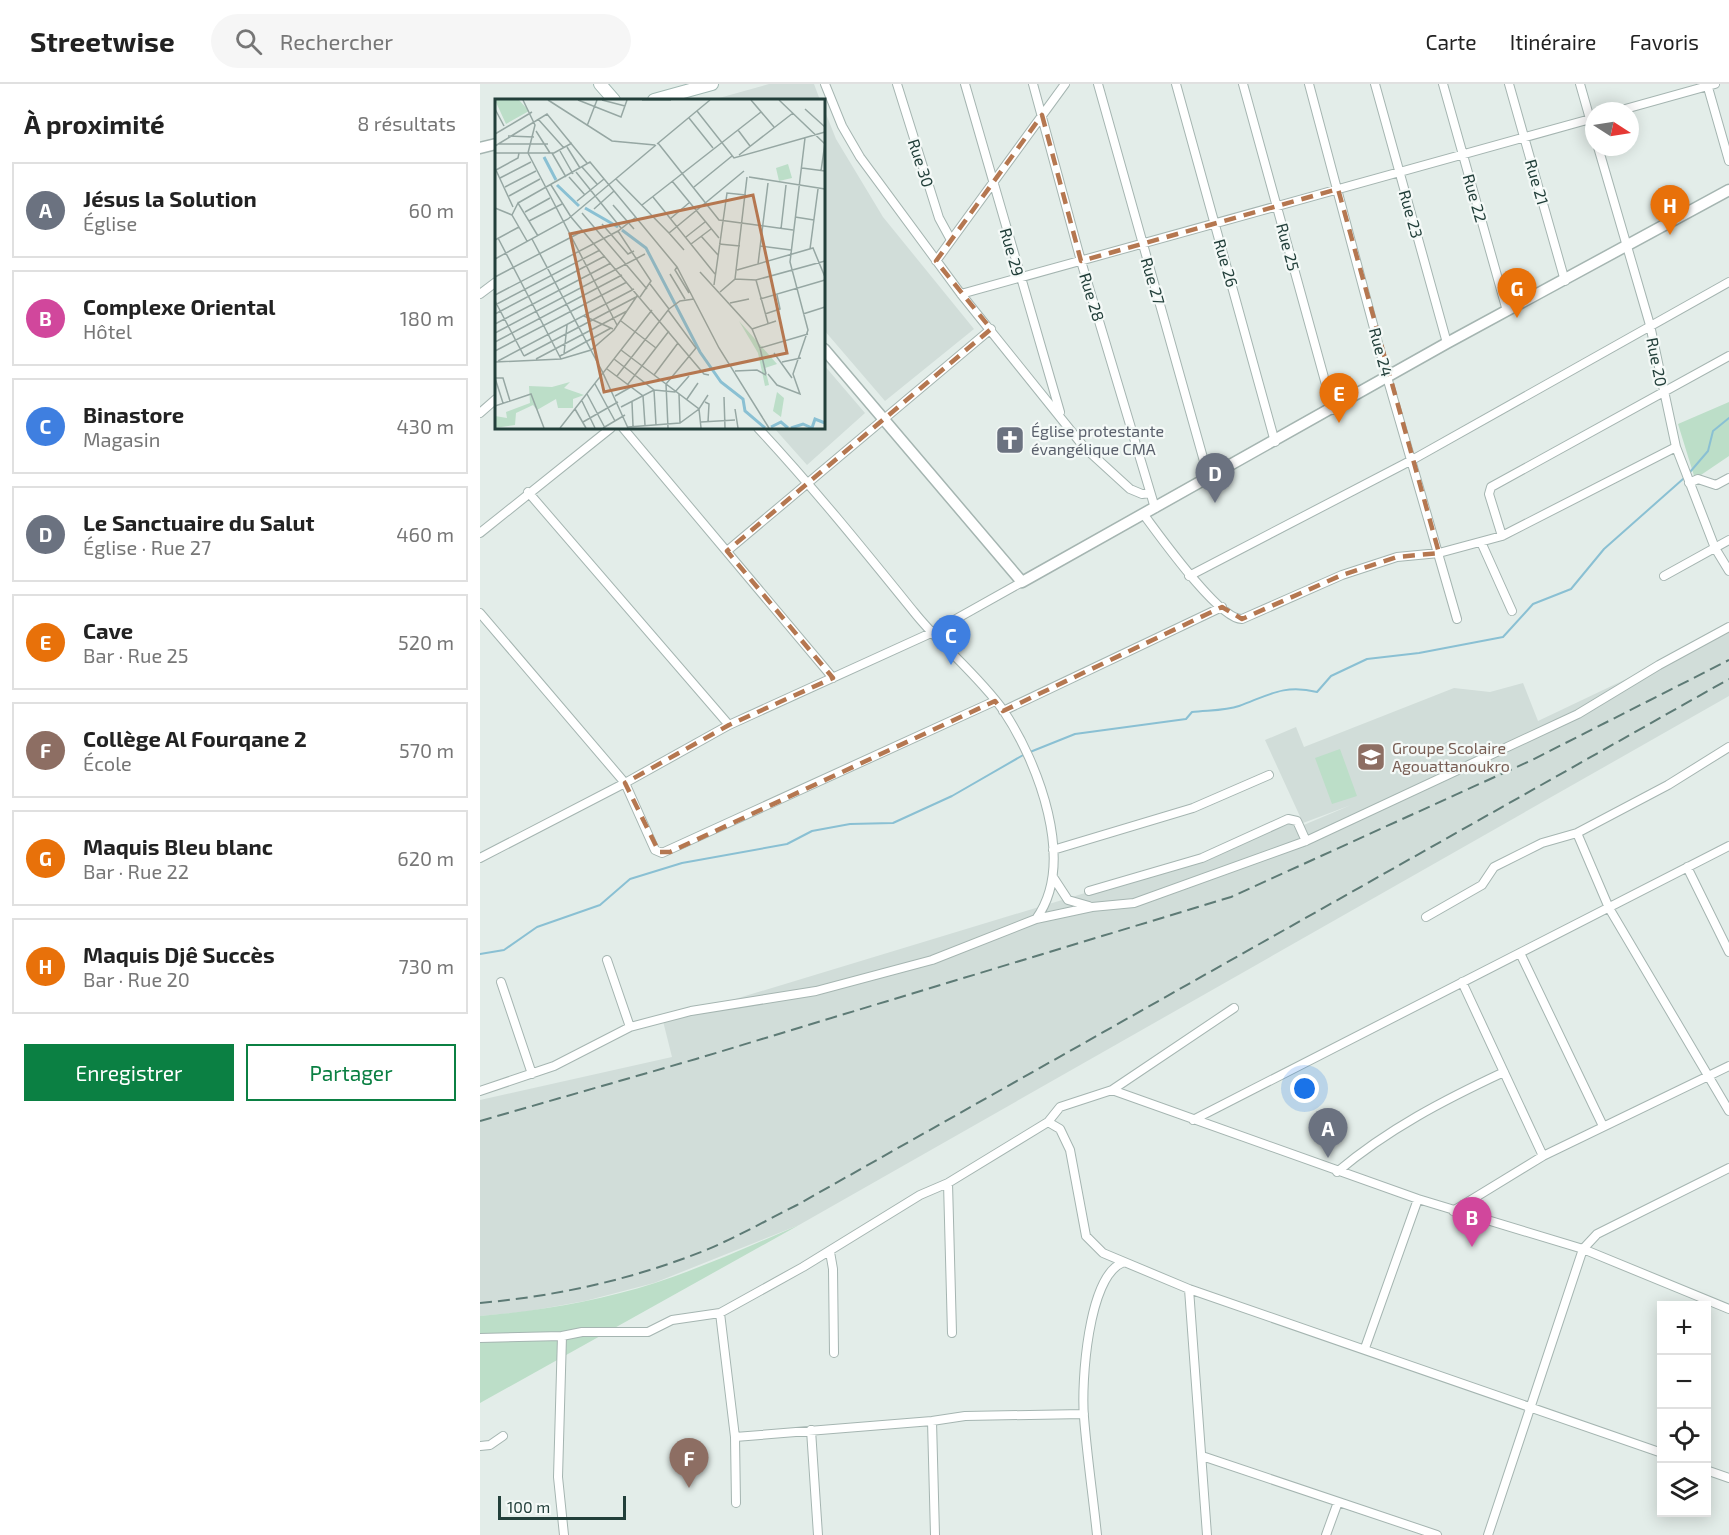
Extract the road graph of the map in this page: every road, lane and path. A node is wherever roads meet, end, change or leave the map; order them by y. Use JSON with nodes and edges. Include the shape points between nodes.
{"nodes":[{"id":1,"x":600,"y":84,"type":"edge"},
{"id":2,"x":712,"y":84,"type":"edge"},
{"id":3,"x":825,"y":84,"type":"edge"},
{"id":4,"x":897,"y":84,"type":"edge"},
{"id":5,"x":965,"y":84,"type":"edge"},
{"id":6,"x":1033,"y":84,"type":"edge"},
{"id":7,"x":1065,"y":84,"type":"edge"},
{"id":8,"x":1098,"y":84,"type":"edge"},
{"id":9,"x":1176,"y":84,"type":"edge"},
{"id":10,"x":1243,"y":84,"type":"edge"},
{"id":11,"x":1309,"y":84,"type":"edge"},
{"id":12,"x":1374,"y":84,"type":"edge"},
{"id":13,"x":1443,"y":84,"type":"edge"},
{"id":14,"x":1509,"y":84,"type":"edge"},
{"id":15,"x":1580,"y":84,"type":"edge"},
{"id":16,"x":1710,"y":85,"type":"edge"},
{"id":17,"x":613,"y":99,"type":"edge"},
{"id":18,"x":658,"y":99,"type":"edge"},
{"id":19,"x":1586,"y":102,"type":"edge"},
{"id":20,"x":1639,"y":105,"type":"edge"},
{"id":21,"x":1042,"y":115,"type":"junction"},
{"id":22,"x":1585,"y":120,"type":"edge"},
{"id":23,"x":1524,"y":137,"type":"junction"},
{"id":24,"x":495,"y":144,"type":"edge"},
{"id":25,"x":480,"y":148,"type":"edge"},
{"id":26,"x":1463,"y":154,"type":"junction"},
{"id":27,"x":1601,"y":156,"type":"edge"},
{"id":28,"x":1729,"y":161,"type":"edge"},
{"id":29,"x":1399,"y":172,"type":"junction"},
{"id":30,"x":992,"y":183,"type":"junction"},
{"id":31,"x":1338,"y":189,"type":"junction"},
{"id":32,"x":1729,"y":190,"type":"edge"},
{"id":33,"x":1277,"y":206,"type":"junction"},
{"id":34,"x":1215,"y":223,"type":"junction"},
{"id":35,"x":951,"y":240,"type":"junction"},
{"id":36,"x":1143,"y":243,"type":"junction"},
{"id":37,"x":1626,"y":247,"type":"junction"},
{"id":38,"x":936,"y":261,"type":"junction"},
{"id":39,"x":1081,"y":261,"type":"junction"},
{"id":40,"x":1020,"y":278,"type":"junction"},
{"id":41,"x":1565,"y":281,"type":"junction"},
{"id":42,"x":1729,"y":282,"type":"edge"},
{"id":43,"x":495,"y":283,"type":"edge"},
{"id":44,"x":480,"y":294,"type":"edge"},
{"id":45,"x":962,"y":294,"type":"junction"},
{"id":46,"x":1507,"y":311,"type":"junction"},
{"id":47,"x":1650,"y":325,"type":"junction"},
{"id":48,"x":991,"y":329,"type":"junction"},
{"id":49,"x":1447,"y":343,"type":"junction"},
{"id":50,"x":825,"y":350,"type":"edge"},
{"id":51,"x":1729,"y":356,"type":"edge"},
{"id":52,"x":1387,"y":377,"type":"junction"},
{"id":53,"x":1663,"y":392,"type":"junction"},
{"id":54,"x":495,"y":400,"type":"edge"},
{"id":55,"x":1333,"y":410,"type":"junction"},
{"id":56,"x":480,"y":413,"type":"edge"},
{"id":57,"x":1062,"y":419,"type":"junction"},
{"id":58,"x":883,"y":420,"type":"junction"},
{"id":59,"x":610,"y":429,"type":"edge"},
{"id":60,"x":624,"y":429,"type":"edge"},
{"id":61,"x":759,"y":429,"type":"edge"},
{"id":62,"x":1275,"y":442,"type":"junction"},
{"id":63,"x":1676,"y":447,"type":"junction"},
{"id":64,"x":1412,"y":460,"type":"junction"},
{"id":65,"x":1729,"y":478,"type":"edge"},
{"id":66,"x":1209,"y":479,"type":"junction"},
{"id":67,"x":808,"y":482,"type":"junction"},
{"id":68,"x":1689,"y":483,"type":"junction"},
{"id":69,"x":528,"y":492,"type":"junction"},
{"id":70,"x":1150,"y":493,"type":"junction"},
{"id":71,"x":1155,"y":508,"type":"junction"},
{"id":72,"x":1144,"y":515,"type":"junction"},
{"id":73,"x":482,"y":527,"type":"edge"},
{"id":74,"x":1502,"y":537,"type":"junction"},
{"id":75,"x":1729,"y":540,"type":"edge"},
{"id":76,"x":1481,"y":542,"type":"junction"},
{"id":77,"x":1715,"y":548,"type":"junction"},
{"id":78,"x":727,"y":551,"type":"junction"},
{"id":79,"x":1440,"y":553,"type":"junction"},
{"id":80,"x":1729,"y":571,"type":"edge"},
{"id":81,"x":1189,"y":576,"type":"junction"},
{"id":82,"x":1665,"y":576,"type":"dead end"},
{"id":83,"x":1022,"y":582,"type":"junction"},
{"id":84,"x":1222,"y":608,"type":"junction"},
{"id":85,"x":1512,"y":610,"type":"dead end"},
{"id":86,"x":480,"y":613,"type":"edge"},
{"id":87,"x":1457,"y":619,"type":"dead end"},
{"id":88,"x":1729,"y":627,"type":"edge"},
{"id":89,"x":931,"y":633,"type":"junction"},
{"id":90,"x":833,"y":678,"type":"junction"},
{"id":91,"x":995,"y":700,"type":"junction"},
{"id":92,"x":1003,"y":711,"type":"junction"},
{"id":93,"x":729,"y":725,"type":"junction"},
{"id":94,"x":1729,"y":747,"type":"edge"},
{"id":95,"x":1269,"y":775,"type":"dead end"},
{"id":96,"x":625,"y":783,"type":"junction"},
{"id":97,"x":1576,"y":833,"type":"junction"},
{"id":98,"x":1306,"y":841,"type":"junction"},
{"id":99,"x":1729,"y":846,"type":"edge"},
{"id":100,"x":1053,"y":850,"type":"junction"},
{"id":101,"x":480,"y":858,"type":"edge"},
{"id":102,"x":1687,"y":867,"type":"junction"},
{"id":103,"x":1052,"y":876,"type":"junction"},
{"id":104,"x":1089,"y":891,"type":"dead end"},
{"id":105,"x":1092,"y":907,"type":"junction"},
{"id":106,"x":1610,"y":908,"type":"junction"},
{"id":107,"x":1426,"y":917,"type":"dead end"},
{"id":108,"x":1036,"y":919,"type":"junction"},
{"id":109,"x":1729,"y":952,"type":"edge"},
{"id":110,"x":1521,"y":953,"type":"junction"},
{"id":111,"x":607,"y":960,"type":"dead end"},
{"id":112,"x":501,"y":982,"type":"dead end"},
{"id":113,"x":1462,"y":982,"type":"junction"},
{"id":114,"x":1234,"y":1008,"type":"dead end"},
{"id":115,"x":630,"y":1027,"type":"junction"},
{"id":116,"x":1729,"y":1066,"type":"edge"},
{"id":117,"x":1504,"y":1072,"type":"junction"},
{"id":118,"x":532,"y":1074,"type":"junction"},
{"id":119,"x":1709,"y":1076,"type":"junction"},
{"id":120,"x":1112,"y":1090,"type":"junction"},
{"id":121,"x":480,"y":1091,"type":"edge"},
{"id":122,"x":1729,"y":1111,"type":"edge"},
{"id":123,"x":1193,"y":1120,"type":"junction"},
{"id":124,"x":1048,"y":1122,"type":"junction"},
{"id":125,"x":1603,"y":1126,"type":"junction"},
{"id":126,"x":1543,"y":1156,"type":"junction"},
{"id":127,"x":1729,"y":1168,"type":"edge"},
{"id":128,"x":1337,"y":1172,"type":"junction"},
{"id":129,"x":948,"y":1183,"type":"junction"},
{"id":130,"x":1418,"y":1199,"type":"junction"},
{"id":131,"x":1453,"y":1211,"type":"junction"},
{"id":132,"x":1583,"y":1249,"type":"junction"},
{"id":133,"x":830,"y":1252,"type":"junction"},
{"id":134,"x":1122,"y":1263,"type":"junction"},
{"id":135,"x":1189,"y":1289,"type":"junction"},
{"id":136,"x":1729,"y":1309,"type":"edge"},
{"id":137,"x":720,"y":1313,"type":"junction"},
{"id":138,"x":952,"y":1334,"type":"dead end"},
{"id":139,"x":562,"y":1336,"type":"junction"},
{"id":140,"x":480,"y":1338,"type":"edge"},
{"id":141,"x":1365,"y":1348,"type":"junction"},
{"id":142,"x":834,"y":1353,"type":"dead end"},
{"id":143,"x":1530,"y":1406,"type":"junction"},
{"id":144,"x":1083,"y":1414,"type":"junction"},
{"id":145,"x":932,"y":1421,"type":"junction"},
{"id":146,"x":811,"y":1430,"type":"junction"},
{"id":147,"x":503,"y":1436,"type":"dead end"},
{"id":148,"x":735,"y":1437,"type":"junction"},
{"id":149,"x":480,"y":1446,"type":"edge"},
{"id":150,"x":1657,"y":1451,"type":"edge"},
{"id":151,"x":1202,"y":1456,"type":"junction"},
{"id":152,"x":1711,"y":1471,"type":"edge"},
{"id":153,"x":1729,"y":1478,"type":"edge"},
{"id":154,"x":1338,"y":1502,"type":"junction"},
{"id":155,"x":736,"y":1503,"type":"dead end"},
{"id":156,"x":564,"y":1535,"type":"edge"},
{"id":157,"x":818,"y":1535,"type":"edge"},
{"id":158,"x":935,"y":1535,"type":"edge"},
{"id":159,"x":1097,"y":1535,"type":"edge"},
{"id":160,"x":1207,"y":1535,"type":"edge"},
{"id":161,"x":1326,"y":1535,"type":"edge"},
{"id":162,"x":1437,"y":1535,"type":"edge"},
{"id":163,"x":1488,"y":1535,"type":"edge"}],
"edges":[{"from":1,"to":17,"type":"main road"},
{"from":2,"to":18,"type":"main road"},
{"from":3,"to":38,"type":"street","via":[[860,157]]},
{"from":4,"to":35,"type":"street","name":"Rue 30","via":[[939,218]]},
{"from":5,"to":30,"type":"street","name":"Rue 29"},
{"from":6,"to":21,"type":"street","name":"Rue 28"},
{"from":7,"to":21,"type":"street"},
{"from":8,"to":36,"type":"street","name":"Rue 27"},
{"from":9,"to":34,"type":"street","name":"Rue 26"},
{"from":10,"to":33,"type":"street","name":"Rue 25"},
{"from":11,"to":31,"type":"street","name":"Rue 24"},
{"from":12,"to":29,"type":"street","name":"Rue 23"},
{"from":13,"to":26,"type":"street","name":"Rue 22"},
{"from":14,"to":23,"type":"street","name":"Rue 21"},
{"from":15,"to":19,"type":"street"},
{"from":16,"to":20,"type":"street"},
{"from":16,"to":28,"type":"street"},
{"from":21,"to":30,"type":"street"},
{"from":21,"to":39,"type":"street","name":"Rue 28"},
{"from":22,"to":23,"type":"street"},
{"from":23,"to":26,"type":"street"},
{"from":23,"to":41,"type":"street","name":"Rue 21"},
{"from":24,"to":25,"type":"street"},
{"from":26,"to":29,"type":"street"},
{"from":26,"to":46,"type":"street","name":"Rue 22"},
{"from":27,"to":37,"type":"street","name":"Rue 20"},
{"from":29,"to":31,"type":"street"},
{"from":29,"to":49,"type":"street","name":"Rue 23"},
{"from":30,"to":35,"type":"street"},
{"from":30,"to":40,"type":"street","name":"Rue 29"},
{"from":31,"to":33,"type":"street"},
{"from":31,"to":52,"type":"street","name":"Rue 24"},
{"from":32,"to":37,"type":"street"},
{"from":33,"to":34,"type":"street"},
{"from":33,"to":55,"type":"street","name":"Rue 25"},
{"from":34,"to":36,"type":"street"},
{"from":34,"to":62,"type":"street","name":"Rue 26"},
{"from":35,"to":38,"type":"street"},
{"from":36,"to":39,"type":"street"},
{"from":36,"to":66,"type":"street","name":"Rue 27"},
{"from":37,"to":41,"type":"street"},
{"from":37,"to":47,"type":"street","name":"Rue 20"},
{"from":38,"to":45,"type":"street"},
{"from":39,"to":40,"type":"street"},
{"from":39,"to":70,"type":"street","name":"Rue 28"},
{"from":40,"to":45,"type":"street"},
{"from":40,"to":57,"type":"street","name":"Rue 29"},
{"from":41,"to":46,"type":"street"},
{"from":42,"to":47,"type":"street"},
{"from":43,"to":44,"type":"street"},
{"from":45,"to":48,"type":"street"},
{"from":46,"to":49,"type":"street"},
{"from":47,"to":53,"type":"street","name":"Rue 20"},
{"from":47,"to":64,"type":"street"},
{"from":48,"to":57,"type":"street"},
{"from":48,"to":58,"type":"street"},
{"from":49,"to":52,"type":"street"},
{"from":50,"to":58,"type":"street"},
{"from":51,"to":53,"type":"street"},
{"from":52,"to":55,"type":"street"},
{"from":52,"to":64,"type":"street","name":"Rue 24"},
{"from":53,"to":63,"type":"street","name":"Rue 20"},
{"from":53,"to":74,"type":"street","via":[[1491,487],[1489,494]]},
{"from":54,"to":56,"type":"street"},
{"from":55,"to":62,"type":"street"},
{"from":57,"to":70,"type":"street","via":[[1084,447],[1130,489]]},
{"from":58,"to":67,"type":"street"},
{"from":58,"to":83,"type":"street"},
{"from":59,"to":69,"type":"street"},
{"from":60,"to":78,"type":"street"},
{"from":61,"to":67,"type":"street"},
{"from":62,"to":66,"type":"street"},
{"from":63,"to":68,"type":"street","name":"Rue 20"},
{"from":63,"to":74,"type":"street"},
{"from":64,"to":79,"type":"street","name":"Rue 24"},
{"from":64,"to":81,"type":"street"},
{"from":65,"to":68,"type":"street","via":[[1716,485],[1698,479]]},
{"from":66,"to":71,"type":"street"},
{"from":67,"to":78,"type":"street"},
{"from":67,"to":89,"type":"street"},
{"from":68,"to":77,"type":"street","name":"Rue 20"},
{"from":69,"to":73,"type":"street"},
{"from":69,"to":93,"type":"street"},
{"from":70,"to":71,"type":"street","name":"Rue 28"},
{"from":71,"to":72,"type":"street"},
{"from":72,"to":81,"type":"street"},
{"from":72,"to":83,"type":"street"},
{"from":74,"to":76,"type":"street"},
{"from":75,"to":77,"type":"street"},
{"from":76,"to":79,"type":"street"},
{"from":76,"to":85,"type":"street"},
{"from":77,"to":80,"type":"street","name":"Rue 20"},
{"from":77,"to":82,"type":"street"},
{"from":78,"to":90,"type":"street"},
{"from":79,"to":84,"type":"street","via":[[1397,557],[1342,575],[1242,619]]},
{"from":79,"to":87,"type":"street","name":"Rue 24"},
{"from":81,"to":84,"type":"street"},
{"from":83,"to":89,"type":"street"},
{"from":84,"to":92,"type":"street"},
{"from":86,"to":96,"type":"street"},
{"from":88,"to":98,"type":"street","via":[[1578,714]]},
{"from":89,"to":90,"type":"street"},
{"from":89,"to":91,"type":"street"},
{"from":90,"to":93,"type":"street"},
{"from":91,"to":92,"type":"street"},
{"from":91,"to":96,"type":"street","via":[[667,853],[655,850]]},
{"from":92,"to":100,"type":"street","via":[[1030,761],[1046,804]]},
{"from":93,"to":96,"type":"street"},
{"from":94,"to":97,"type":"street","via":[[1668,785]]},
{"from":95,"to":100,"type":"street","via":[[1193,808]]},
{"from":96,"to":101,"type":"street"},
{"from":97,"to":106,"type":"street"},
{"from":97,"to":107,"type":"street","via":[[1542,843],[1494,867],[1482,885]]},
{"from":98,"to":104,"type":"street","via":[[1297,820],[1288,819],[1202,858]]},
{"from":98,"to":105,"type":"street","via":[[1134,903]]},
{"from":99,"to":102,"type":"street"},
{"from":100,"to":103,"type":"street"},
{"from":102,"to":106,"type":"street"},
{"from":102,"to":109,"type":"street"},
{"from":103,"to":105,"type":"street","via":[[1068,900]]},
{"from":103,"to":108,"type":"street","via":[[1046,905]]},
{"from":105,"to":108,"type":"street"},
{"from":106,"to":110,"type":"street"},
{"from":106,"to":119,"type":"street"},
{"from":108,"to":115,"type":"street","via":[[932,960],[816,991],[691,1011]]},
{"from":110,"to":113,"type":"street"},
{"from":110,"to":125,"type":"street"},
{"from":111,"to":115,"type":"street"},
{"from":112,"to":118,"type":"street"},
{"from":113,"to":117,"type":"street"},
{"from":113,"to":123,"type":"street"},
{"from":114,"to":120,"type":"street"},
{"from":115,"to":118,"type":"street"},
{"from":116,"to":119,"type":"street"},
{"from":117,"to":126,"type":"street"},
{"from":117,"to":128,"type":"street","via":[[1402,1124]]},
{"from":118,"to":121,"type":"street"},
{"from":119,"to":122,"type":"street"},
{"from":119,"to":125,"type":"street"},
{"from":120,"to":123,"type":"street"},
{"from":120,"to":124,"type":"street","via":[[1060,1107]]},
{"from":123,"to":128,"type":"street"},
{"from":124,"to":129,"type":"street"},
{"from":124,"to":134,"type":"street","via":[[1060,1129],[1070,1150],[1086,1236],[1103,1253]]},
{"from":125,"to":126,"type":"street"},
{"from":126,"to":131,"type":"street"},
{"from":127,"to":132,"type":"street","via":[[1603,1231]]},
{"from":128,"to":130,"type":"street"},
{"from":129,"to":133,"type":"street","via":[[920,1195]]},
{"from":129,"to":138,"type":"street"},
{"from":130,"to":131,"type":"street"},
{"from":130,"to":141,"type":"street"},
{"from":131,"to":132,"type":"street"},
{"from":132,"to":136,"type":"street"},
{"from":132,"to":143,"type":"street"},
{"from":133,"to":137,"type":"street"},
{"from":133,"to":142,"type":"street"},
{"from":134,"to":135,"type":"street"},
{"from":134,"to":144,"type":"street","via":[[1114,1266],[1106,1279],[1090,1321]]},
{"from":135,"to":141,"type":"street"},
{"from":135,"to":151,"type":"street"},
{"from":137,"to":139,"type":"street","via":[[672,1320],[648,1332],[582,1332]]},
{"from":137,"to":148,"type":"street"},
{"from":139,"to":140,"type":"street"},
{"from":139,"to":156,"type":"street","via":[[558,1477]]},
{"from":141,"to":143,"type":"street"},
{"from":143,"to":150,"type":"street"},
{"from":143,"to":163,"type":"street"},
{"from":144,"to":145,"type":"street","via":[[965,1416]]},
{"from":144,"to":159,"type":"street"},
{"from":145,"to":146,"type":"street"},
{"from":145,"to":158,"type":"street"},
{"from":146,"to":148,"type":"street"},
{"from":146,"to":157,"type":"street"},
{"from":147,"to":149,"type":"street","via":[[490,1445]]},
{"from":148,"to":155,"type":"street"},
{"from":151,"to":154,"type":"street"},
{"from":151,"to":160,"type":"street"},
{"from":152,"to":153,"type":"street"},
{"from":154,"to":161,"type":"street"},
{"from":154,"to":162,"type":"street"}]}
